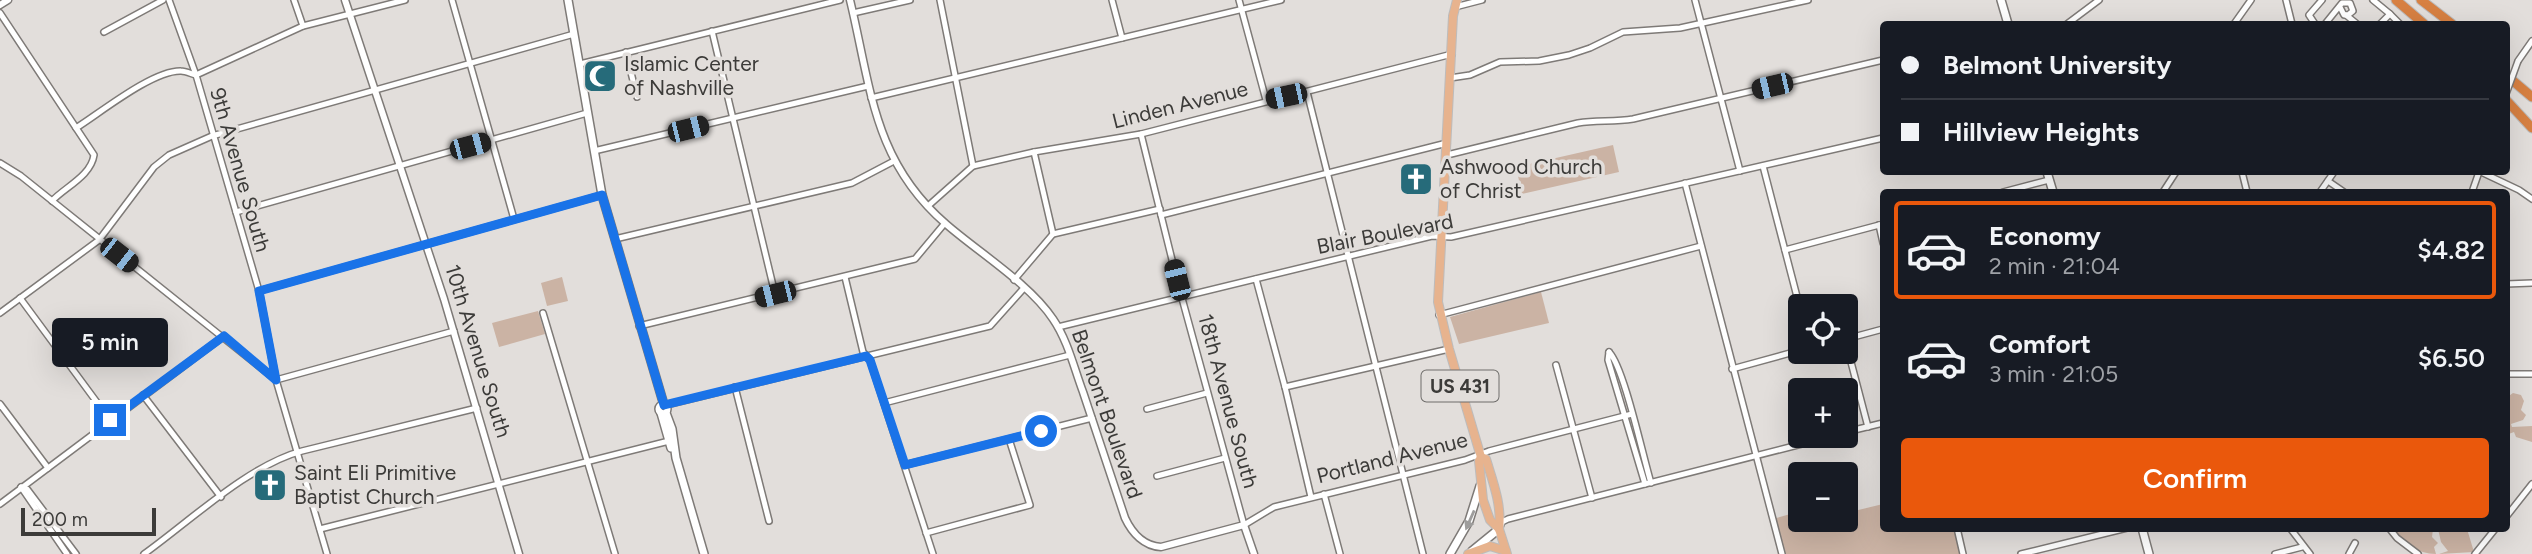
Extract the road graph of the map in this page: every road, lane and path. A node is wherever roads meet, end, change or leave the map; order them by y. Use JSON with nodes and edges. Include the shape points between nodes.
{"nodes":[{"id":1,"x":8,"y":0,"type":"edge"},
{"id":2,"x":163,"y":0,"type":"edge"},
{"id":3,"x":169,"y":0,"type":"edge"},
{"id":4,"x":295,"y":0,"type":"edge"},
{"id":5,"x":345,"y":0,"type":"edge"},
{"id":6,"x":405,"y":0,"type":"edge"},
{"id":7,"x":452,"y":0,"type":"edge"},
{"id":8,"x":568,"y":0,"type":"edge"},
{"id":9,"x":840,"y":0,"type":"edge"},
{"id":10,"x":850,"y":0,"type":"edge"},
{"id":11,"x":910,"y":0,"type":"edge"},
{"id":12,"x":940,"y":0,"type":"edge"},
{"id":13,"x":1112,"y":0,"type":"edge"},
{"id":14,"x":1240,"y":0,"type":"edge"},
{"id":15,"x":1281,"y":0,"type":"edge"},
{"id":16,"x":1482,"y":0,"type":"edge"},
{"id":17,"x":1695,"y":0,"type":"edge"},
{"id":18,"x":1808,"y":0,"type":"edge"},
{"id":19,"x":2001,"y":0,"type":"edge"},
{"id":20,"x":2099,"y":0,"type":"edge"},
{"id":21,"x":2251,"y":0,"type":"edge"},
{"id":22,"x":2286,"y":0,"type":"edge"},
{"id":23,"x":2322,"y":0,"type":"edge"},
{"id":24,"x":2373,"y":0,"type":"edge"},
{"id":25,"x":2396,"y":0,"type":"edge"},
{"id":26,"x":2421,"y":0,"type":"edge"},
{"id":27,"x":1456,"y":3,"type":"edge"},
{"id":28,"x":0,"y":5,"type":"edge"},
{"id":29,"x":2340,"y":7,"type":"junction"},
{"id":30,"x":1242,"y":9,"type":"junction"},
{"id":31,"x":0,"y":13,"type":"edge"},
{"id":32,"x":853,"y":13,"type":"junction"},
{"id":33,"x":350,"y":14,"type":"junction"},
{"id":34,"x":2389,"y":14,"type":"junction"},
{"id":35,"x":2346,"y":15,"type":"junction"},
{"id":36,"x":2007,"y":21,"type":"edge"},
{"id":37,"x":2071,"y":21,"type":"edge"},
{"id":38,"x":2236,"y":21,"type":"edge"},
{"id":39,"x":2291,"y":21,"type":"edge"},
{"id":40,"x":2313,"y":21,"type":"edge"},
{"id":41,"x":2328,"y":21,"type":"edge"},
{"id":42,"x":2353,"y":21,"type":"edge"},
{"id":43,"x":2383,"y":21,"type":"edge"},
{"id":44,"x":2397,"y":21,"type":"edge"},
{"id":45,"x":2420,"y":21,"type":"edge"},
{"id":46,"x":2446,"y":21,"type":"edge"},
{"id":47,"x":1702,"y":24,"type":"junction"},
{"id":48,"x":303,"y":26,"type":"junction"},
{"id":49,"x":712,"y":31,"type":"junction"},
{"id":50,"x":104,"y":32,"type":"dead end"},
{"id":51,"x":574,"y":34,"type":"junction"},
{"id":52,"x":1122,"y":38,"type":"junction"},
{"id":53,"x":2532,"y":41,"type":"edge"},
{"id":54,"x":626,"y":52,"type":"junction"},
{"id":55,"x":1452,"y":54,"type":"junction"},
{"id":56,"x":1880,"y":61,"type":"edge"},
{"id":57,"x":470,"y":63,"type":"junction"},
{"id":58,"x":580,"y":64,"type":"junction"},
{"id":59,"x":2510,"y":72,"type":"edge"},
{"id":60,"x":196,"y":75,"type":"junction"},
{"id":61,"x":957,"y":78,"type":"junction"},
{"id":62,"x":1450,"y":78,"type":"junction"},
{"id":63,"x":2510,"y":78,"type":"edge"},
{"id":64,"x":2510,"y":85,"type":"edge"},
{"id":65,"x":868,"y":86,"type":"junction"},
{"id":66,"x":2532,"y":90,"type":"edge"},
{"id":67,"x":374,"y":91,"type":"junction"},
{"id":68,"x":1307,"y":92,"type":"junction"},
{"id":69,"x":637,"y":97,"type":"dead end"},
{"id":70,"x":2532,"y":97,"type":"edge"},
{"id":71,"x":871,"y":98,"type":"junction"},
{"id":72,"x":1722,"y":98,"type":"junction"},
{"id":73,"x":1266,"y":100,"type":"junction"},
{"id":74,"x":2510,"y":100,"type":"edge"},
{"id":75,"x":2510,"y":102,"type":"edge"},
{"id":76,"x":587,"y":113,"type":"junction"},
{"id":77,"x":732,"y":118,"type":"junction"},
{"id":78,"x":2532,"y":118,"type":"edge"},
{"id":79,"x":76,"y":128,"type":"junction"},
{"id":80,"x":2532,"y":128,"type":"edge"},
{"id":81,"x":1141,"y":134,"type":"junction"},
{"id":82,"x":212,"y":135,"type":"junction"},
{"id":83,"x":1880,"y":139,"type":"edge"},
{"id":84,"x":492,"y":141,"type":"junction"},
{"id":85,"x":1447,"y":143,"type":"junction"},
{"id":86,"x":594,"y":151,"type":"junction"},
{"id":87,"x":1034,"y":152,"type":"junction"},
{"id":88,"x":1447,"y":155,"type":"junction"},
{"id":89,"x":894,"y":161,"type":"junction"},
{"id":90,"x":1,"y":166,"type":"edge"},
{"id":91,"x":400,"y":166,"type":"junction"},
{"id":92,"x":973,"y":166,"type":"junction"},
{"id":93,"x":1763,"y":166,"type":"junction"},
{"id":94,"x":1740,"y":172,"type":"junction"},
{"id":95,"x":1326,"y":174,"type":"junction"},
{"id":96,"x":2048,"y":175,"type":"edge"},
{"id":97,"x":2332,"y":175,"type":"edge"},
{"id":98,"x":2486,"y":175,"type":"edge"},
{"id":99,"x":2049,"y":180,"type":"junction"},
{"id":100,"x":2328,"y":181,"type":"junction"},
{"id":101,"x":1685,"y":183,"type":"junction"},
{"id":102,"x":2014,"y":189,"type":"edge"},
{"id":103,"x":2052,"y":189,"type":"edge"},
{"id":104,"x":2322,"y":189,"type":"edge"},
{"id":105,"x":2340,"y":189,"type":"edge"},
{"id":106,"x":602,"y":195,"type":"junction"},
{"id":107,"x":2532,"y":199,"type":"edge"},
{"id":108,"x":52,"y":201,"type":"junction"},
{"id":109,"x":754,"y":205,"type":"junction"},
{"id":110,"x":928,"y":206,"type":"junction"},
{"id":111,"x":236,"y":212,"type":"junction"},
{"id":112,"x":1161,"y":212,"type":"junction"},
{"id":113,"x":514,"y":219,"type":"junction"},
{"id":114,"x":945,"y":223,"type":"junction"},
{"id":115,"x":1880,"y":225,"type":"edge"},
{"id":116,"x":1053,"y":234,"type":"junction"},
{"id":117,"x":1441,"y":237,"type":"junction"},
{"id":118,"x":615,"y":239,"type":"junction"},
{"id":119,"x":99,"y":240,"type":"junction"},
{"id":120,"x":426,"y":244,"type":"junction"},
{"id":121,"x":1701,"y":246,"type":"junction"},
{"id":122,"x":1785,"y":250,"type":"junction"},
{"id":123,"x":1347,"y":256,"type":"junction"},
{"id":124,"x":845,"y":277,"type":"junction"},
{"id":125,"x":1256,"y":279,"type":"junction"},
{"id":126,"x":1014,"y":280,"type":"junction"},
{"id":127,"x":2532,"y":283,"type":"edge"},
{"id":128,"x":2510,"y":284,"type":"edge"},
{"id":129,"x":1024,"y":288,"type":"junction"},
{"id":130,"x":259,"y":291,"type":"junction"},
{"id":131,"x":775,"y":294,"type":"junction"},
{"id":132,"x":1796,"y":294,"type":"edge"},
{"id":133,"x":1181,"y":296,"type":"junction"},
{"id":134,"x":20,"y":298,"type":"junction"},
{"id":135,"x":0,"y":313,"type":"edge"},
{"id":136,"x":543,"y":313,"type":"dead end"},
{"id":137,"x":1439,"y":315,"type":"junction"},
{"id":138,"x":639,"y":326,"type":"junction"},
{"id":139,"x":1058,"y":327,"type":"junction"},
{"id":140,"x":1880,"y":330,"type":"edge"},
{"id":141,"x":454,"y":331,"type":"junction"},
{"id":142,"x":224,"y":336,"type":"junction"},
{"id":143,"x":1858,"y":337,"type":"edge"},
{"id":144,"x":1449,"y":349,"type":"junction"},
{"id":145,"x":1788,"y":354,"type":"edge"},
{"id":146,"x":1070,"y":355,"type":"junction"},
{"id":147,"x":866,"y":356,"type":"junction"},
{"id":148,"x":1852,"y":364,"type":"edge"},
{"id":149,"x":1374,"y":365,"type":"junction"},
{"id":150,"x":1556,"y":365,"type":"dead end"},
{"id":151,"x":1732,"y":369,"type":"junction"},
{"id":152,"x":2510,"y":374,"type":"edge"},
{"id":153,"x":2532,"y":374,"type":"edge"},
{"id":154,"x":276,"y":380,"type":"junction"},
{"id":155,"x":735,"y":387,"type":"junction"},
{"id":156,"x":1285,"y":387,"type":"junction"},
{"id":157,"x":1207,"y":393,"type":"junction"},
{"id":158,"x":143,"y":396,"type":"junction"},
{"id":159,"x":884,"y":403,"type":"junction"},
{"id":160,"x":0,"y":404,"type":"edge"},
{"id":161,"x":477,"y":408,"type":"junction"},
{"id":162,"x":663,"y":408,"type":"junction"},
{"id":163,"x":1147,"y":409,"type":"dead end"},
{"id":164,"x":1629,"y":415,"type":"junction"},
{"id":165,"x":1092,"y":418,"type":"junction"},
{"id":166,"x":110,"y":420,"type":"junction"},
{"id":167,"x":1880,"y":424,"type":"edge"},
{"id":168,"x":1868,"y":427,"type":"junction"},
{"id":169,"x":1573,"y":428,"type":"junction"},
{"id":170,"x":1858,"y":429,"type":"edge"},
{"id":171,"x":1009,"y":439,"type":"junction"},
{"id":172,"x":668,"y":441,"type":"junction"},
{"id":173,"x":1788,"y":447,"type":"edge"},
{"id":174,"x":297,"y":452,"type":"junction"},
{"id":175,"x":1481,"y":455,"type":"junction"},
{"id":176,"x":1755,"y":456,"type":"junction"},
{"id":177,"x":676,"y":458,"type":"junction"},
{"id":178,"x":1225,"y":458,"type":"junction"},
{"id":179,"x":588,"y":460,"type":"junction"},
{"id":180,"x":905,"y":465,"type":"junction"},
{"id":181,"x":48,"y":468,"type":"junction"},
{"id":182,"x":1403,"y":475,"type":"junction"},
{"id":183,"x":1157,"y":476,"type":"dead end"},
{"id":184,"x":1481,"y":482,"type":"junction"},
{"id":185,"x":499,"y":483,"type":"junction"},
{"id":186,"x":1648,"y":483,"type":"junction"},
{"id":187,"x":2532,"y":484,"type":"edge"},
{"id":188,"x":21,"y":487,"type":"junction"},
{"id":189,"x":1324,"y":494,"type":"junction"},
{"id":190,"x":1311,"y":496,"type":"junction"},
{"id":191,"x":221,"y":497,"type":"junction"},
{"id":192,"x":1592,"y":498,"type":"junction"},
{"id":193,"x":0,"y":504,"type":"edge"},
{"id":194,"x":2510,"y":512,"type":"edge"},
{"id":195,"x":769,"y":521,"type":"dead end"},
{"id":196,"x":1244,"y":525,"type":"junction"},
{"id":197,"x":320,"y":528,"type":"junction"},
{"id":198,"x":1499,"y":529,"type":"junction"},
{"id":199,"x":1958,"y":532,"type":"edge"},
{"id":200,"x":2111,"y":532,"type":"edge"},
{"id":201,"x":2143,"y":532,"type":"edge"},
{"id":202,"x":2293,"y":532,"type":"edge"},
{"id":203,"x":2392,"y":532,"type":"edge"},
{"id":204,"x":2494,"y":532,"type":"edge"},
{"id":205,"x":926,"y":533,"type":"junction"},
{"id":206,"x":2355,"y":543,"type":"dead end"},
{"id":207,"x":1165,"y":546,"type":"junction"},
{"id":208,"x":2302,"y":547,"type":"junction"},
{"id":209,"x":1507,"y":552,"type":"edge"},
{"id":210,"x":67,"y":554,"type":"edge"},
{"id":211,"x":76,"y":554,"type":"edge"},
{"id":212,"x":145,"y":554,"type":"edge"},
{"id":213,"x":327,"y":554,"type":"edge"},
{"id":214,"x":517,"y":554,"type":"edge"},
{"id":215,"x":615,"y":554,"type":"edge"},
{"id":216,"x":704,"y":554,"type":"edge"},
{"id":217,"x":933,"y":554,"type":"edge"},
{"id":218,"x":1167,"y":554,"type":"edge"},
{"id":219,"x":1254,"y":554,"type":"edge"},
{"id":220,"x":1340,"y":554,"type":"edge"},
{"id":221,"x":1423,"y":554,"type":"edge"},
{"id":222,"x":1450,"y":554,"type":"edge"},
{"id":223,"x":1468,"y":554,"type":"edge"},
{"id":224,"x":1782,"y":554,"type":"edge"},
{"id":225,"x":1963,"y":554,"type":"edge"},
{"id":226,"x":2021,"y":554,"type":"edge"},
{"id":227,"x":2149,"y":554,"type":"edge"},
{"id":228,"x":2275,"y":554,"type":"edge"},
{"id":229,"x":2309,"y":554,"type":"edge"},
{"id":230,"x":2349,"y":554,"type":"edge"},
{"id":231,"x":2418,"y":554,"type":"edge"},
{"id":232,"x":2475,"y":554,"type":"edge"}],
"edges":[{"from":1,"to":28,"type":"street"},
{"from":2,"to":50,"type":"street"},
{"from":3,"to":60,"type":"street","name":"9th Avenue South"},
{"from":4,"to":48,"type":"street"},
{"from":5,"to":33,"type":"street","name":"10th Avenue South"},
{"from":6,"to":33,"type":"street"},
{"from":7,"to":57,"type":"street"},
{"from":8,"to":51,"type":"main road"},
{"from":9,"to":49,"type":"street"},
{"from":10,"to":32,"type":"street","name":"Belmont Boulevard"},
{"from":11,"to":32,"type":"street"},
{"from":12,"to":61,"type":"street"},
{"from":13,"to":52,"type":"street"},
{"from":14,"to":30,"type":"street"},
{"from":15,"to":30,"type":"street"},
{"from":16,"to":27,"type":"street"},
{"from":17,"to":47,"type":"street"},
{"from":18,"to":47,"type":"street"},
{"from":19,"to":36,"type":"main road"},
{"from":20,"to":37,"type":"street"},
{"from":21,"to":38,"type":"street"},
{"from":22,"to":39,"type":"street"},
{"from":23,"to":40,"type":"street","via":[[2309,15]]},
{"from":24,"to":34,"type":"street"},
{"from":25,"to":45,"type":"highway"},
{"from":26,"to":46,"type":"highway"},
{"from":27,"to":55,"type":"main road","number":"US 431"},
{"from":29,"to":35,"type":"street"},
{"from":29,"to":35,"type":"street","via":[[2344,2],[2352,5]]},
{"from":29,"to":41,"type":"street"},
{"from":30,"to":52,"type":"street"},
{"from":30,"to":73,"type":"street"},
{"from":31,"to":79,"type":"street"},
{"from":32,"to":65,"type":"street","name":"Belmont Boulevard"},
{"from":33,"to":48,"type":"street"},
{"from":33,"to":67,"type":"street","name":"10th Avenue South"},
{"from":34,"to":43,"type":"street"},
{"from":34,"to":44,"type":"street"},
{"from":35,"to":42,"type":"street"},
{"from":47,"to":62,"type":"street","via":[[1623,32],[1569,55],[1500,62]]},
{"from":47,"to":72,"type":"street"},
{"from":48,"to":60,"type":"street"},
{"from":49,"to":54,"type":"street"},
{"from":49,"to":77,"type":"street"},
{"from":51,"to":57,"type":"street"},
{"from":51,"to":58,"type":"main road"},
{"from":52,"to":61,"type":"street"},
{"from":53,"to":64,"type":"street","bridge":true,"via":[[2518,61]]},
{"from":54,"to":58,"type":"street"},
{"from":54,"to":69,"type":"street"},
{"from":55,"to":62,"type":"main road","number":"US 431"},
{"from":55,"to":68,"type":"street","name":"Linden Avenue"},
{"from":56,"to":72,"type":"street"},
{"from":57,"to":67,"type":"street"},
{"from":57,"to":84,"type":"street"},
{"from":58,"to":76,"type":"main road"},
{"from":59,"to":66,"type":"highway"},
{"from":60,"to":79,"type":"street","via":[[180,71],[157,77]]},
{"from":60,"to":82,"type":"street","name":"9th Avenue South"},
{"from":61,"to":71,"type":"street"},
{"from":61,"to":92,"type":"street"},
{"from":62,"to":85,"type":"main road","number":"US 431"},
{"from":63,"to":70,"type":"highway"},
{"from":65,"to":71,"type":"street","name":"Belmont Boulevard"},
{"from":65,"to":77,"type":"street"},
{"from":67,"to":82,"type":"street"},
{"from":67,"to":91,"type":"street","name":"10th Avenue South"},
{"from":68,"to":73,"type":"street","name":"Linden Avenue"},
{"from":68,"to":95,"type":"street"},
{"from":71,"to":89,"type":"street","name":"Belmont Boulevard"},
{"from":72,"to":88,"type":"street","via":[[1613,122],[1578,123]]},
{"from":72,"to":94,"type":"street"},
{"from":73,"to":81,"type":"street","name":"Linden Avenue"},
{"from":74,"to":78,"type":"highway"},
{"from":75,"to":80,"type":"highway"},
{"from":76,"to":84,"type":"street"},
{"from":76,"to":86,"type":"main road"},
{"from":77,"to":86,"type":"street"},
{"from":77,"to":109,"type":"street"},
{"from":79,"to":108,"type":"street","via":[[93,152],[92,164]]},
{"from":81,"to":87,"type":"street","name":"Linden Avenue"},
{"from":81,"to":112,"type":"street","name":"18th Avenue South"},
{"from":82,"to":111,"type":"street","name":"9th Avenue South"},
{"from":82,"to":119,"type":"street","via":[[154,167]]},
{"from":83,"to":93,"type":"street","name":"Blair Boulevard"},
{"from":84,"to":91,"type":"street"},
{"from":84,"to":113,"type":"street"},
{"from":85,"to":88,"type":"main road","number":"US 431"},
{"from":85,"to":95,"type":"street"},
{"from":86,"to":106,"type":"main road"},
{"from":87,"to":92,"type":"street","name":"Linden Avenue"},
{"from":87,"to":116,"type":"street"},
{"from":88,"to":117,"type":"main road","number":"US 431"},
{"from":89,"to":109,"type":"street","via":[[852,183]]},
{"from":89,"to":110,"type":"street","name":"Belmont Boulevard"},
{"from":90,"to":108,"type":"street"},
{"from":91,"to":111,"type":"street"},
{"from":91,"to":120,"type":"street","name":"10th Avenue South"},
{"from":92,"to":110,"type":"street","name":"Linden Avenue"},
{"from":93,"to":94,"type":"street","name":"Blair Boulevard"},
{"from":93,"to":122,"type":"street"},
{"from":94,"to":101,"type":"street","name":"Blair Boulevard"},
{"from":95,"to":112,"type":"street"},
{"from":95,"to":123,"type":"street"},
{"from":96,"to":99,"type":"main road"},
{"from":97,"to":100,"type":"street"},
{"from":98,"to":107,"type":"street"},
{"from":99,"to":102,"type":"street"},
{"from":99,"to":103,"type":"main road"},
{"from":100,"to":104,"type":"street"},
{"from":100,"to":105,"type":"street"},
{"from":101,"to":117,"type":"street","name":"Blair Boulevard"},
{"from":101,"to":121,"type":"street"},
{"from":106,"to":113,"type":"street"},
{"from":106,"to":118,"type":"main road"},
{"from":108,"to":119,"type":"street"},
{"from":109,"to":118,"type":"street"},
{"from":109,"to":131,"type":"street"},
{"from":110,"to":114,"type":"street","name":"Belmont Boulevard"},
{"from":111,"to":130,"type":"street","name":"9th Avenue South"},
{"from":112,"to":116,"type":"street"},
{"from":112,"to":133,"type":"street","name":"18th Avenue South"},
{"from":113,"to":120,"type":"street"},
{"from":114,"to":124,"type":"street","via":[[915,258]]},
{"from":114,"to":126,"type":"street","name":"Belmont Boulevard"},
{"from":115,"to":122,"type":"street"},
{"from":116,"to":126,"type":"street"},
{"from":117,"to":123,"type":"street","name":"Blair Boulevard"},
{"from":117,"to":137,"type":"main road","number":"US 431"},
{"from":118,"to":138,"type":"main road"},
{"from":119,"to":134,"type":"street"},
{"from":119,"to":142,"type":"street"},
{"from":120,"to":130,"type":"street"},
{"from":120,"to":141,"type":"street","name":"10th Avenue South"},
{"from":121,"to":137,"type":"street"},
{"from":121,"to":151,"type":"street"},
{"from":122,"to":132,"type":"street"},
{"from":123,"to":125,"type":"street","name":"Blair Boulevard"},
{"from":123,"to":149,"type":"street"},
{"from":124,"to":131,"type":"street"},
{"from":124,"to":147,"type":"street"},
{"from":125,"to":133,"type":"street","name":"Blair Boulevard"},
{"from":125,"to":156,"type":"street"},
{"from":126,"to":129,"type":"street","name":"Belmont Boulevard"},
{"from":127,"to":128,"type":"street"},
{"from":129,"to":139,"type":"street","name":"Belmont Boulevard"},
{"from":129,"to":147,"type":"street","via":[[992,325]]},
{"from":130,"to":154,"type":"street","name":"9th Avenue South"},
{"from":131,"to":138,"type":"street"},
{"from":133,"to":139,"type":"street","name":"Blair Boulevard"},
{"from":133,"to":157,"type":"street","name":"18th Avenue South"},
{"from":134,"to":135,"type":"street"},
{"from":134,"to":166,"type":"street"},
{"from":136,"to":179,"type":"street"},
{"from":137,"to":144,"type":"main road","number":"US 431"},
{"from":138,"to":162,"type":"main road"},
{"from":139,"to":146,"type":"street","name":"Belmont Boulevard"},
{"from":140,"to":143,"type":"street"},
{"from":141,"to":154,"type":"street"},
{"from":141,"to":161,"type":"street","name":"10th Avenue South"},
{"from":142,"to":154,"type":"street"},
{"from":142,"to":158,"type":"street"},
{"from":144,"to":149,"type":"street"},
{"from":144,"to":175,"type":"main road","number":"US 431"},
{"from":145,"to":151,"type":"street"},
{"from":146,"to":159,"type":"street"},
{"from":146,"to":165,"type":"street","name":"Belmont Boulevard"},
{"from":147,"to":155,"type":"street"},
{"from":147,"to":159,"type":"street"},
{"from":148,"to":168,"type":"street"},
{"from":149,"to":156,"type":"street"},
{"from":149,"to":182,"type":"street"},
{"from":150,"to":169,"type":"street"},
{"from":151,"to":176,"type":"street"},
{"from":152,"to":153,"type":"street"},
{"from":154,"to":174,"type":"street","name":"9th Avenue South"},
{"from":155,"to":162,"type":"street"},
{"from":155,"to":195,"type":"street"},
{"from":156,"to":190,"type":"street"},
{"from":157,"to":163,"type":"street"},
{"from":157,"to":178,"type":"street","name":"18th Avenue South"},
{"from":158,"to":166,"type":"street"},
{"from":158,"to":191,"type":"street"},
{"from":159,"to":180,"type":"street"},
{"from":160,"to":181,"type":"street"},
{"from":161,"to":174,"type":"street"},
{"from":161,"to":185,"type":"street","name":"10th Avenue South"},
{"from":162,"to":172,"type":"main road"},
{"from":162,"to":177,"type":"main road"},
{"from":164,"to":164,"type":"street","via":[[1614,357],[1609,352],[1608,360]]},
{"from":164,"to":169,"type":"street","name":"Portland Avenue"},
{"from":164,"to":186,"type":"street"},
{"from":165,"to":171,"type":"street"},
{"from":165,"to":207,"type":"street","name":"Belmont Boulevard","via":[[1128,526],[1147,544]]},
{"from":166,"to":181,"type":"street"},
{"from":167,"to":168,"type":"street"},
{"from":168,"to":170,"type":"street"},
{"from":169,"to":175,"type":"street","name":"Portland Avenue"},
{"from":169,"to":192,"type":"street"},
{"from":171,"to":180,"type":"street"},
{"from":171,"to":205,"type":"street","via":[[1030,505]]},
{"from":172,"to":177,"type":"main road"},
{"from":172,"to":179,"type":"street"},
{"from":173,"to":176,"type":"street"},
{"from":174,"to":191,"type":"street","via":[[265,466]]},
{"from":174,"to":197,"type":"street","name":"9th Avenue South"},
{"from":175,"to":182,"type":"street","name":"Portland Avenue"},
{"from":175,"to":184,"type":"main road","number":"US 431"},
{"from":175,"to":198,"type":"main road","number":"US 431","via":[[1501,514]]},
{"from":176,"to":186,"type":"street"},
{"from":176,"to":224,"type":"street"},
{"from":177,"to":216,"type":"main road"},
{"from":178,"to":183,"type":"street"},
{"from":178,"to":196,"type":"street","name":"18th Avenue South"},
{"from":179,"to":185,"type":"street"},
{"from":179,"to":215,"type":"street"},
{"from":180,"to":205,"type":"street"},
{"from":181,"to":188,"type":"street"},
{"from":182,"to":189,"type":"street","name":"Portland Avenue"},
{"from":182,"to":221,"type":"street"},
{"from":184,"to":198,"type":"main road","number":"US 431","via":[[1490,520]]},
{"from":184,"to":222,"type":"main road","one_way":true,"via":[[1473,513]]},
{"from":185,"to":197,"type":"street"},
{"from":185,"to":214,"type":"street","name":"10th Avenue South"},
{"from":186,"to":192,"type":"street"},
{"from":187,"to":194,"type":"street"},
{"from":188,"to":193,"type":"street"},
{"from":188,"to":210,"type":"street"},
{"from":188,"to":211,"type":"street"},
{"from":189,"to":190,"type":"street","name":"Portland Avenue"},
{"from":189,"to":220,"type":"street"},
{"from":190,"to":196,"type":"street","name":"Portland Avenue","via":[[1274,507]]},
{"from":191,"to":212,"type":"street"},
{"from":192,"to":198,"type":"street","via":[[1507,519]]},
{"from":196,"to":207,"type":"street","name":"Portland Avenue"},
{"from":196,"to":219,"type":"street","name":"18th Avenue South"},
{"from":197,"to":213,"type":"street","name":"9th Avenue South"},
{"from":198,"to":209,"type":"main road","number":"US 431"},
{"from":198,"to":223,"type":"main road"},
{"from":199,"to":225,"type":"street"},
{"from":200,"to":226,"type":"street"},
{"from":201,"to":227,"type":"main road"},
{"from":202,"to":208,"type":"street"},
{"from":203,"to":231,"type":"street"},
{"from":204,"to":232,"type":"street"},
{"from":205,"to":217,"type":"street"},
{"from":206,"to":230,"type":"street"},
{"from":207,"to":218,"type":"street"},
{"from":208,"to":228,"type":"street"},
{"from":208,"to":229,"type":"street"},
{"from":209,"to":223,"type":"main road","via":[[1490,546]]}]}
